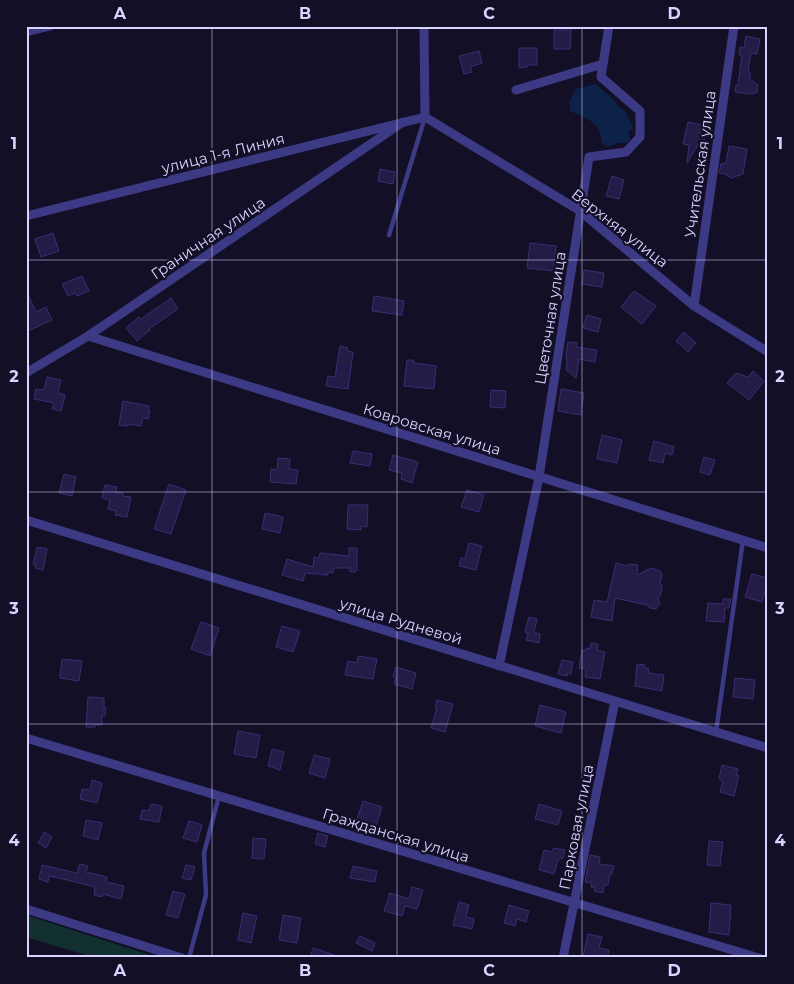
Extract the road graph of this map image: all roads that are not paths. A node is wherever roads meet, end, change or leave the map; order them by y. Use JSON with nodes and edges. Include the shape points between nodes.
{"nodes":[{"id":1,"x":50,"y":26,"type":"edge"},
{"id":2,"x":424,"y":26,"type":"edge"},
{"id":3,"x":608,"y":26,"type":"edge"},
{"id":4,"x":734,"y":26,"type":"edge"},
{"id":5,"x":26,"y":32,"type":"edge"},
{"id":6,"x":603,"y":64,"type":"junction"},
{"id":7,"x":516,"y":90,"type":"dead end"},
{"id":8,"x":426,"y":117,"type":"junction"},
{"id":9,"x":403,"y":122,"type":"junction"},
{"id":10,"x":580,"y":211,"type":"junction"},
{"id":11,"x":26,"y":216,"type":"edge"},
{"id":12,"x":389,"y":235,"type":"dead end"},
{"id":13,"x":694,"y":306,"type":"junction"},
{"id":14,"x":88,"y":336,"type":"junction"},
{"id":15,"x":768,"y":352,"type":"edge"},
{"id":16,"x":26,"y":373,"type":"edge"},
{"id":17,"x":539,"y":477,"type":"junction"},
{"id":18,"x":26,"y":520,"type":"edge"},
{"id":19,"x":743,"y":540,"type":"junction"},
{"id":20,"x":768,"y":548,"type":"edge"},
{"id":21,"x":499,"y":666,"type":"junction"},
{"id":22,"x":615,"y":701,"type":"junction"},
{"id":23,"x":716,"y":732,"type":"junction"},
{"id":24,"x":26,"y":738,"type":"edge"},
{"id":25,"x":768,"y":748,"type":"edge"},
{"id":26,"x":219,"y":796,"type":"junction"},
{"id":27,"x":574,"y":902,"type":"junction"},
{"id":28,"x":26,"y":910,"type":"edge"},
{"id":29,"x":182,"y":958,"type":"edge"},
{"id":30,"x":188,"y":958,"type":"edge"},
{"id":31,"x":563,"y":958,"type":"edge"},
{"id":32,"x":759,"y":958,"type":"edge"}],
"edges":[{"from":1,"to":5,"type":"street"},
{"from":2,"to":8,"type":"street"},
{"from":3,"to":6,"type":"street","name":"Цветочная улица"},
{"from":4,"to":13,"type":"street","name":"Учительская улица"},
{"from":6,"to":7,"type":"street"},
{"from":6,"to":10,"type":"street","name":"Цветочная улица","via":[[602,77],[640,111],[640,137],[626,152],[590,157]]},
{"from":8,"to":9,"type":"street","name":"улица 1-я Линия"},
{"from":8,"to":10,"type":"street","name":"Верхняя улица"},
{"from":8,"to":12,"type":"lane"},
{"from":9,"to":11,"type":"street","name":"улица 1-я Линия"},
{"from":9,"to":14,"type":"street","name":"Граничная улица"},
{"from":10,"to":13,"type":"street","name":"Верхняя улица"},
{"from":10,"to":17,"type":"street","name":"Цветочная улица"},
{"from":13,"to":15,"type":"street","name":"Верхняя улица"},
{"from":14,"to":16,"type":"street","name":"Граничная улица"},
{"from":14,"to":17,"type":"street","name":"Ковровская улица"},
{"from":17,"to":19,"type":"street","name":"Ковровская улица"},
{"from":17,"to":21,"type":"street","name":"Цветочная улица"},
{"from":18,"to":21,"type":"street","name":"улица Рудневой"},
{"from":19,"to":20,"type":"street","name":"Ковровская улица"},
{"from":19,"to":23,"type":"lane"},
{"from":21,"to":22,"type":"street","name":"улица Рудневой"},
{"from":22,"to":23,"type":"street","name":"улица Рудневой"},
{"from":22,"to":27,"type":"street","name":"Парковая улица"},
{"from":23,"to":25,"type":"street","name":"улица Рудневой"},
{"from":24,"to":26,"type":"street","name":"Гражданская улица"},
{"from":26,"to":27,"type":"street","name":"Гражданская улица"},
{"from":26,"to":30,"type":"lane","via":[[204,853],[206,895]]},
{"from":27,"to":31,"type":"street","name":"Парковая улица"},
{"from":27,"to":32,"type":"street","name":"Гражданская улица"},
{"from":28,"to":29,"type":"street"}]}
